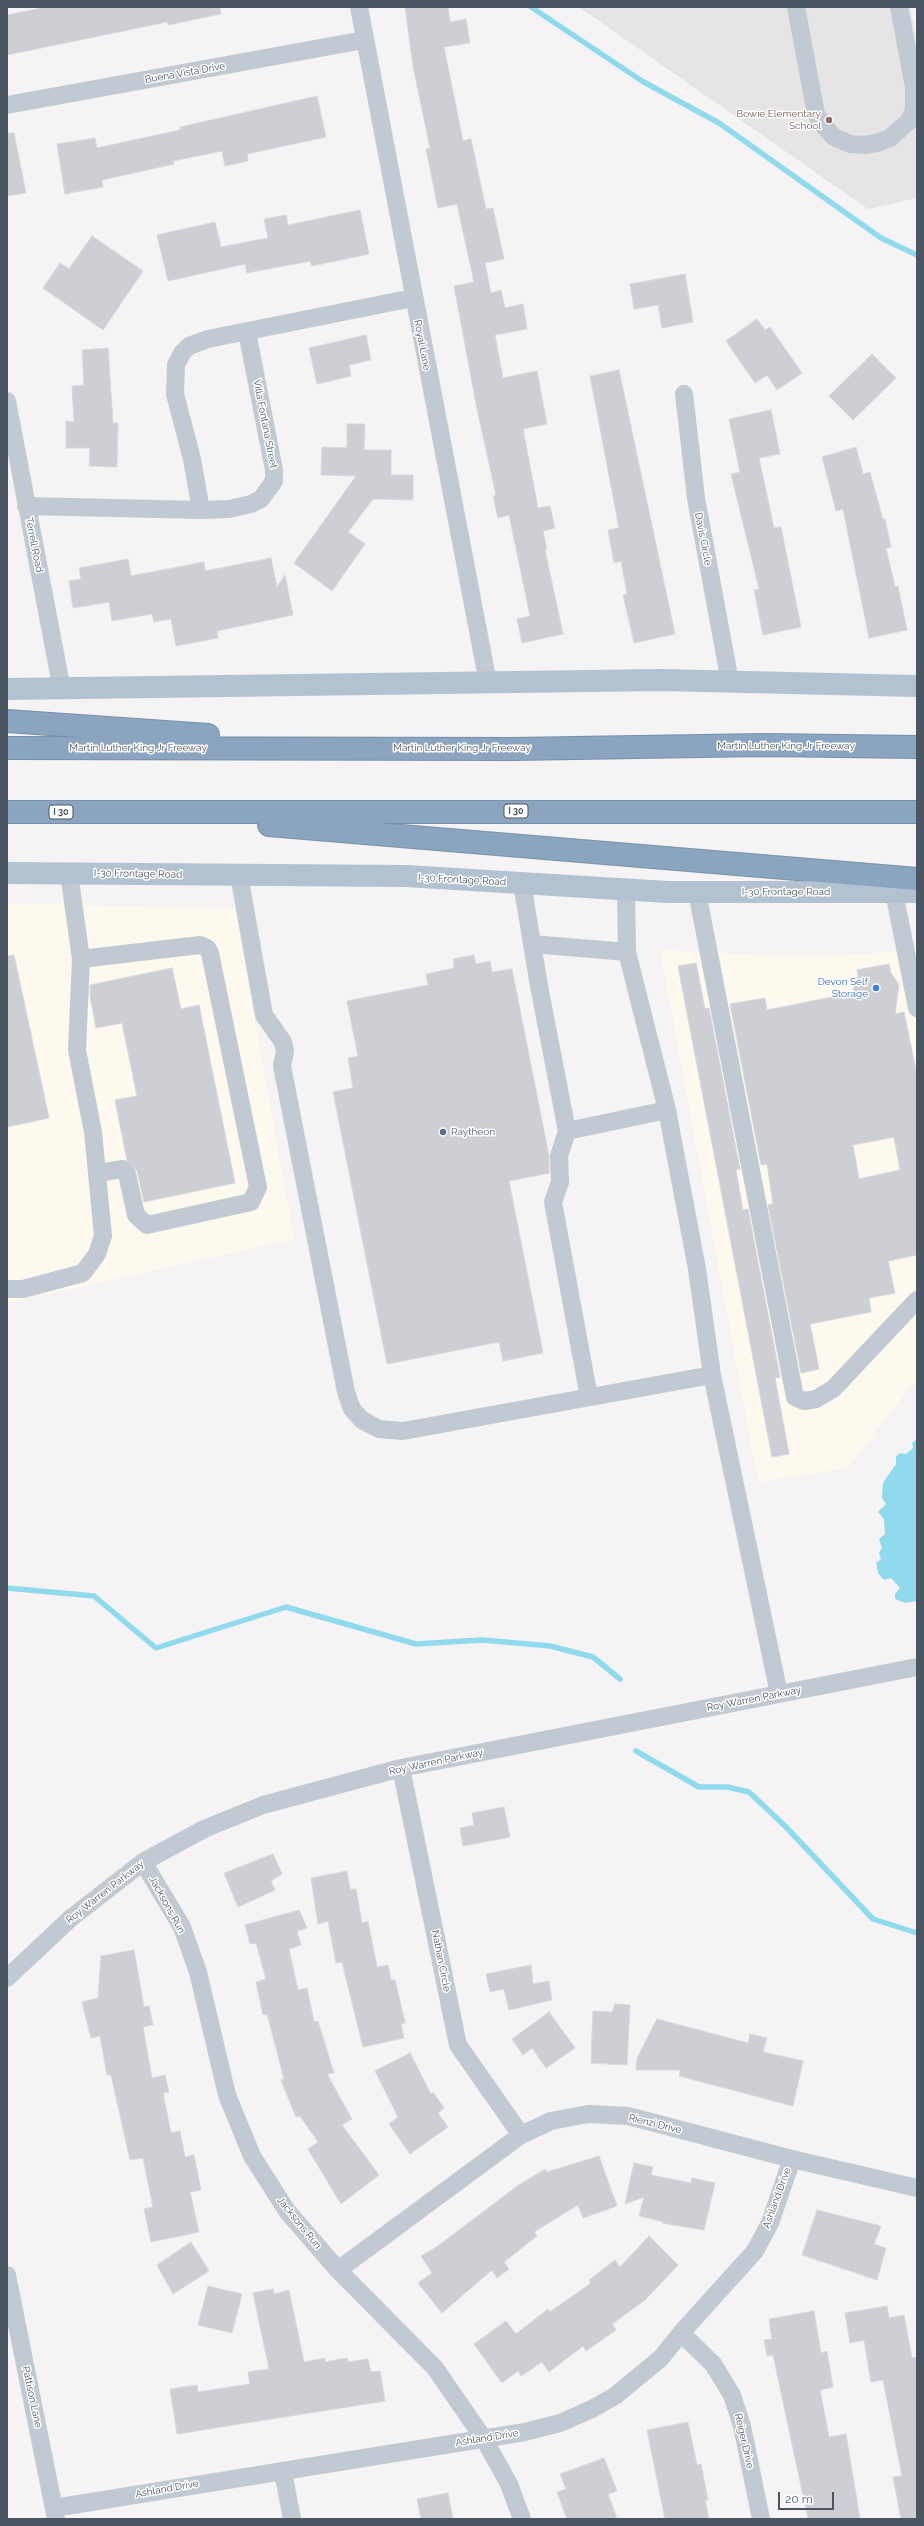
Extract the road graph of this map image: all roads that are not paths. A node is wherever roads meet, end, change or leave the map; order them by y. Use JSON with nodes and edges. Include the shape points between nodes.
{"nodes":[{"id":1,"x":359,"y":7,"type":"edge"},
{"id":2,"x":796,"y":7,"type":"edge"},
{"id":3,"x":899,"y":7,"type":"edge"},
{"id":4,"x":364,"y":40,"type":"junction"},
{"id":5,"x":7,"y":106,"type":"edge"},
{"id":6,"x":413,"y":298,"type":"junction"},
{"id":7,"x":247,"y":332,"type":"junction"},
{"id":8,"x":684,"y":394,"type":"dead end"},
{"id":9,"x":7,"y":401,"type":"edge"},
{"id":10,"x":26,"y":506,"type":"junction"},
{"id":11,"x":201,"y":510,"type":"junction"},
{"id":12,"x":730,"y":682,"type":"junction"},
{"id":13,"x":488,"y":683,"type":"junction"},
{"id":14,"x":917,"y":686,"type":"edge"},
{"id":15,"x":7,"y":689,"type":"edge"},
{"id":16,"x":62,"y":690,"type":"junction"},
{"id":17,"x":7,"y":721,"type":"edge"},
{"id":18,"x":917,"y":747,"type":"edge"},
{"id":19,"x":7,"y":748,"type":"edge"},
{"id":20,"x":401,"y":748,"type":"junction"},
{"id":21,"x":7,"y":812,"type":"edge"},
{"id":22,"x":116,"y":812,"type":"junction"},
{"id":23,"x":917,"y":812,"type":"edge"},
{"id":24,"x":7,"y":873,"type":"edge"},
{"id":25,"x":69,"y":873,"type":"junction"},
{"id":26,"x":239,"y":875,"type":"junction"},
{"id":27,"x":917,"y":879,"type":"edge"},
{"id":28,"x":522,"y":883,"type":"junction"},
{"id":29,"x":626,"y":889,"type":"junction"},
{"id":30,"x":697,"y":892,"type":"junction"},
{"id":31,"x":894,"y":892,"type":"junction"},
{"id":32,"x":917,"y":892,"type":"edge"},
{"id":33,"x":532,"y":944,"type":"junction"},
{"id":34,"x":627,"y":952,"type":"junction"},
{"id":35,"x":81,"y":959,"type":"junction"},
{"id":36,"x":917,"y":1008,"type":"edge"},
{"id":37,"x":667,"y":1110,"type":"junction"},
{"id":38,"x":567,"y":1131,"type":"junction"},
{"id":39,"x":98,"y":1173,"type":"junction"},
{"id":40,"x":7,"y":1289,"type":"edge"},
{"id":41,"x":917,"y":1300,"type":"edge"},
{"id":42,"x":712,"y":1375,"type":"junction"},
{"id":43,"x":589,"y":1397,"type":"junction"},
{"id":44,"x":917,"y":1667,"type":"edge"},
{"id":45,"x":780,"y":1694,"type":"junction"},
{"id":46,"x":402,"y":1768,"type":"junction"},
{"id":47,"x":143,"y":1862,"type":"junction"},
{"id":48,"x":7,"y":1978,"type":"edge"},
{"id":49,"x":521,"y":2135,"type":"junction"},
{"id":50,"x":792,"y":2159,"type":"junction"},
{"id":51,"x":917,"y":2188,"type":"edge"},
{"id":52,"x":338,"y":2270,"type":"junction"},
{"id":53,"x":7,"y":2275,"type":"edge"},
{"id":54,"x":680,"y":2333,"type":"junction"},
{"id":55,"x":484,"y":2439,"type":"junction"},
{"id":56,"x":283,"y":2472,"type":"junction"},
{"id":57,"x":55,"y":2513,"type":"edge"},
{"id":58,"x":292,"y":2519,"type":"edge"},
{"id":59,"x":522,"y":2519,"type":"edge"},
{"id":60,"x":761,"y":2519,"type":"edge"}],
"edges":[{"from":1,"to":4,"type":"street","name":"Royal Lane"},
{"from":2,"to":3,"type":"street","via":[[816,114],[834,137],[850,144],[864,145],[890,138],[909,121],[914,110],[914,87]]},
{"from":4,"to":5,"type":"street","name":"Buena Vista Drive"},
{"from":4,"to":6,"type":"street","name":"Royal Lane"},
{"from":6,"to":7,"type":"street"},
{"from":6,"to":13,"type":"street","name":"Royal Lane"},
{"from":7,"to":11,"type":"street","via":[[189,346],[176,365],[175,394],[192,459]]},
{"from":7,"to":11,"type":"street","name":"Villa Fontana Street","via":[[274,481],[261,499],[251,504],[229,509]]},
{"from":8,"to":12,"type":"street","name":"Davis Circle","via":[[696,498]]},
{"from":9,"to":10,"type":"street","name":"Terrell Road"},
{"from":10,"to":11,"type":"street","name":"Villa Fontana Street"},
{"from":10,"to":16,"type":"street","name":"Terrell Road"},
{"from":12,"to":13,"type":"main road","via":[[661,680]]},
{"from":12,"to":14,"type":"main road"},
{"from":13,"to":16,"type":"main road"},
{"from":15,"to":16,"type":"main road"},
{"from":17,"to":20,"type":"highway"},
{"from":18,"to":20,"type":"highway","name":"Martin Luther King Jr Freeway","via":[[764,745]]},
{"from":19,"to":20,"type":"highway","name":"Martin Luther King Jr Freeway"},
{"from":21,"to":22,"type":"highway","number":"I 30"},
{"from":22,"to":23,"type":"highway","number":"I 30"},
{"from":22,"to":27,"type":"highway"},
{"from":24,"to":25,"type":"main road","name":"I-30 Frontage Road"},
{"from":25,"to":26,"type":"main road","name":"I-30 Frontage Road"},
{"from":25,"to":35,"type":"street"},
{"from":26,"to":28,"type":"main road","name":"I-30 Frontage Road","via":[[406,876]]},
{"from":26,"to":43,"type":"street","via":[[264,1015],[283,1042],[285,1050],[282,1066],[346,1392],[352,1409],[362,1420],[379,1429],[403,1431]]},
{"from":28,"to":29,"type":"main road","name":"I-30 Frontage Road"},
{"from":28,"to":33,"type":"street"},
{"from":29,"to":30,"type":"main road","name":"I-30 Frontage Road"},
{"from":29,"to":34,"type":"street"},
{"from":30,"to":31,"type":"main road","name":"I-30 Frontage Road"},
{"from":30,"to":41,"type":"street","via":[[795,1397],[804,1401],[816,1399],[833,1390]]},
{"from":31,"to":32,"type":"main road","name":"I-30 Frontage Road"},
{"from":31,"to":36,"type":"street"},
{"from":33,"to":34,"type":"street"},
{"from":33,"to":38,"type":"street"},
{"from":34,"to":37,"type":"street"},
{"from":35,"to":39,"type":"street","via":[[77,1050]]},
{"from":35,"to":39,"type":"street","via":[[200,945],[207,948],[258,1188],[251,1202],[147,1225],[136,1215],[127,1174],[123,1169]]},
{"from":37,"to":38,"type":"street"},
{"from":37,"to":42,"type":"street","via":[[697,1269]]},
{"from":38,"to":43,"type":"street","via":[[559,1156],[560,1182],[553,1202]]},
{"from":39,"to":40,"type":"street","via":[[103,1236],[97,1254],[83,1273],[22,1289]]},
{"from":42,"to":43,"type":"street"},
{"from":42,"to":45,"type":"street"},
{"from":44,"to":45,"type":"street","name":"Roy Warren Parkway"},
{"from":45,"to":46,"type":"street","name":"Roy Warren Parkway"},
{"from":46,"to":47,"type":"street","name":"Roy Warren Parkway","via":[[263,1806],[204,1829]]},
{"from":46,"to":49,"type":"street","name":"Nathan Circle","via":[[458,2046]]},
{"from":47,"to":48,"type":"street","name":"Roy Warren Parkway","via":[[71,1918]]},
{"from":47,"to":52,"type":"street","name":"Jacksons Run","via":[[182,1927],[198,1972],[227,2095],[252,2156],[287,2211]]},
{"from":49,"to":50,"type":"street","name":"Rienzi Drive","via":[[552,2121],[588,2114],[628,2116]]},
{"from":49,"to":52,"type":"street","name":"Rienzi Drive"},
{"from":50,"to":51,"type":"street","name":"Rienzi Drive"},
{"from":50,"to":54,"type":"street","name":"Ashland Drive","via":[[770,2223],[755,2251]]},
{"from":52,"to":55,"type":"street","name":"Jacksons Run","via":[[434,2368]]},
{"from":53,"to":57,"type":"street","name":"Pattison Lane"},
{"from":54,"to":55,"type":"street","name":"Ashland Drive","via":[[661,2358],[615,2396],[592,2409],[560,2423]]},
{"from":54,"to":60,"type":"street","name":"Reiger Drive","via":[[713,2364],[732,2395],[742,2426]]},
{"from":55,"to":56,"type":"street","name":"Ashland Drive"},
{"from":55,"to":59,"type":"street","name":"Jacksons Run","via":[[509,2484]]},
{"from":56,"to":57,"type":"street","name":"Ashland Drive","via":[[199,2483]]},
{"from":56,"to":58,"type":"street"}]}
